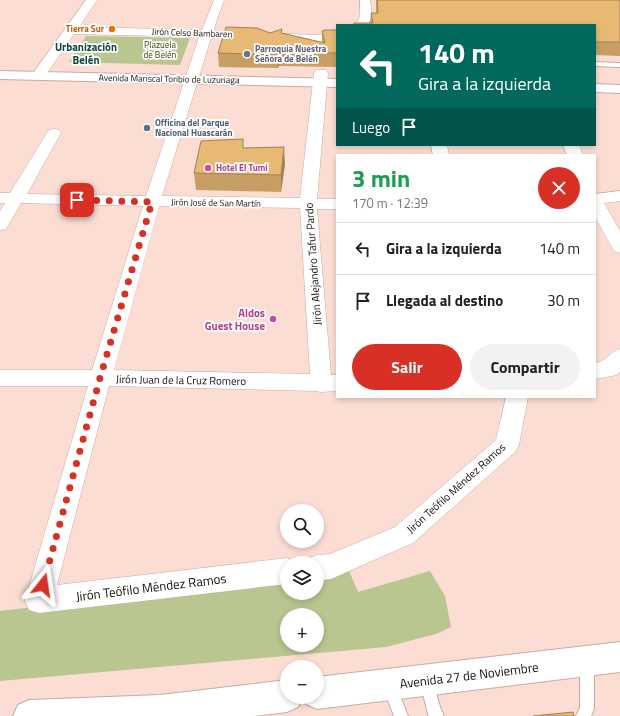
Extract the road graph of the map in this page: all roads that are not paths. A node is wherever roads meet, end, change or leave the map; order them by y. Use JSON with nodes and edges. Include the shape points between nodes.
{"nodes":[{"id":1,"x":92,"y":0,"type":"edge"},
{"id":2,"x":219,"y":0,"type":"edge"},
{"id":3,"x":365,"y":0,"type":"edge"},
{"id":4,"x":362,"y":24,"type":"edge"},
{"id":5,"x":72,"y":30,"type":"junction"},
{"id":6,"x":206,"y":34,"type":"junction"},
{"id":7,"x":336,"y":37,"type":"edge"},
{"id":8,"x":596,"y":64,"type":"edge"},
{"id":9,"x":620,"y":65,"type":"edge"},
{"id":10,"x":0,"y":67,"type":"edge"},
{"id":11,"x":42,"y":72,"type":"junction"},
{"id":12,"x":192,"y":75,"type":"junction"},
{"id":13,"x":0,"y":76,"type":"edge"},
{"id":14,"x":329,"y":78,"type":"edge"},
{"id":15,"x":596,"y":80,"type":"edge"},
{"id":16,"x":620,"y":81,"type":"edge"},
{"id":17,"x":596,"y":88,"type":"edge"},
{"id":18,"x":620,"y":89,"type":"edge"},
{"id":19,"x":54,"y":133,"type":"dead end"},
{"id":20,"x":620,"y":196,"type":"edge"},
{"id":21,"x":8,"y":198,"type":"edge"},
{"id":22,"x":596,"y":200,"type":"edge"},
{"id":23,"x":152,"y":202,"type":"junction"},
{"id":24,"x":596,"y":202,"type":"edge"},
{"id":25,"x":308,"y":204,"type":"junction"},
{"id":26,"x":336,"y":204,"type":"edge"},
{"id":27,"x":0,"y":225,"type":"edge"},
{"id":28,"x":620,"y":247,"type":"edge"},
{"id":29,"x":620,"y":357,"type":"edge"},
{"id":30,"x":596,"y":371,"type":"edge"},
{"id":31,"x":0,"y":378,"type":"edge"},
{"id":32,"x":100,"y":378,"type":"junction"},
{"id":33,"x":329,"y":383,"type":"edge"},
{"id":34,"x":517,"y":398,"type":"edge"},
{"id":35,"x":324,"y":567,"type":"edge"},
{"id":36,"x":280,"y":572,"type":"edge"},
{"id":37,"x":620,"y":657,"type":"edge"},
{"id":38,"x":587,"y":661,"type":"junction"},
{"id":39,"x":426,"y":680,"type":"junction"},
{"id":40,"x":389,"y":684,"type":"junction"},
{"id":41,"x":324,"y":692,"type":"edge"},
{"id":42,"x":280,"y":697,"type":"edge"},
{"id":43,"x":29,"y":716,"type":"edge"},
{"id":44,"x":401,"y":716,"type":"edge"},
{"id":45,"x":437,"y":716,"type":"edge"},
{"id":46,"x":583,"y":716,"type":"edge"}],
"edges":[{"from":1,"to":5,"type":"street"},
{"from":2,"to":6,"type":"street"},
{"from":3,"to":4,"type":"street","via":[[366,16]]},
{"from":5,"to":6,"type":"street","name":"Jirón Celso Bambaren"},
{"from":5,"to":11,"type":"street"},
{"from":6,"to":7,"type":"street","name":"Jirón Celso Bambaren","via":[[316,39]]},
{"from":6,"to":12,"type":"street"},
{"from":8,"to":9,"type":"lane"},
{"from":10,"to":11,"type":"main road","name":"Avenida Mariscal Toribio de Luzuriaga"},
{"from":11,"to":12,"type":"main road","name":"Avenida Mariscal Toribio de Luzuriaga"},
{"from":11,"to":13,"type":"main road","name":"Avenida Mariscal Toribio de Luzuriaga"},
{"from":12,"to":14,"type":"main road","name":"Avenida Mariscal Toribio de Luzuriaga"},
{"from":12,"to":23,"type":"street"},
{"from":14,"to":25,"type":"street","name":"Jirón Alejandro Tafur Pardo"},
{"from":15,"to":16,"type":"main road"},
{"from":17,"to":18,"type":"main road"},
{"from":19,"to":21,"type":"street"},
{"from":20,"to":22,"type":"street"},
{"from":21,"to":23,"type":"street","name":"Jirón José de San Martín"},
{"from":21,"to":27,"type":"street"},
{"from":23,"to":25,"type":"street","name":"Jirón José de San Martín"},
{"from":23,"to":32,"type":"street"},
{"from":24,"to":28,"type":"street"},
{"from":25,"to":26,"type":"street","name":"Jirón José de San Martín"},
{"from":25,"to":33,"type":"street","name":"Jirón Alejandro Tafur Pardo"},
{"from":29,"to":30,"type":"street","via":[[609,369]]},
{"from":31,"to":32,"type":"street","name":"Jirón Juan de la Cruz Romero"},
{"from":32,"to":33,"type":"street","name":"Jirón Juan de la Cruz Romero"},
{"from":32,"to":36,"type":"street","name":"Jirón Teófilo Méndez Ramos","via":[[39,600]]},
{"from":34,"to":35,"type":"street","name":"Jirón Teófilo Méndez Ramos","via":[[507,445],[404,535]]},
{"from":37,"to":38,"type":"main road","name":"Avenida 27 de Noviembre"},
{"from":38,"to":39,"type":"main road","name":"Avenida 27 de Noviembre"},
{"from":38,"to":46,"type":"lane","via":[[587,709]]},
{"from":39,"to":40,"type":"main road","name":"Avenida 27 de Noviembre"},
{"from":39,"to":45,"type":"lane","via":[[433,710]]},
{"from":40,"to":41,"type":"main road","name":"Avenida 27 de Noviembre"},
{"from":40,"to":44,"type":"lane"},
{"from":42,"to":43,"type":"main road","via":[[160,711]]}]}
